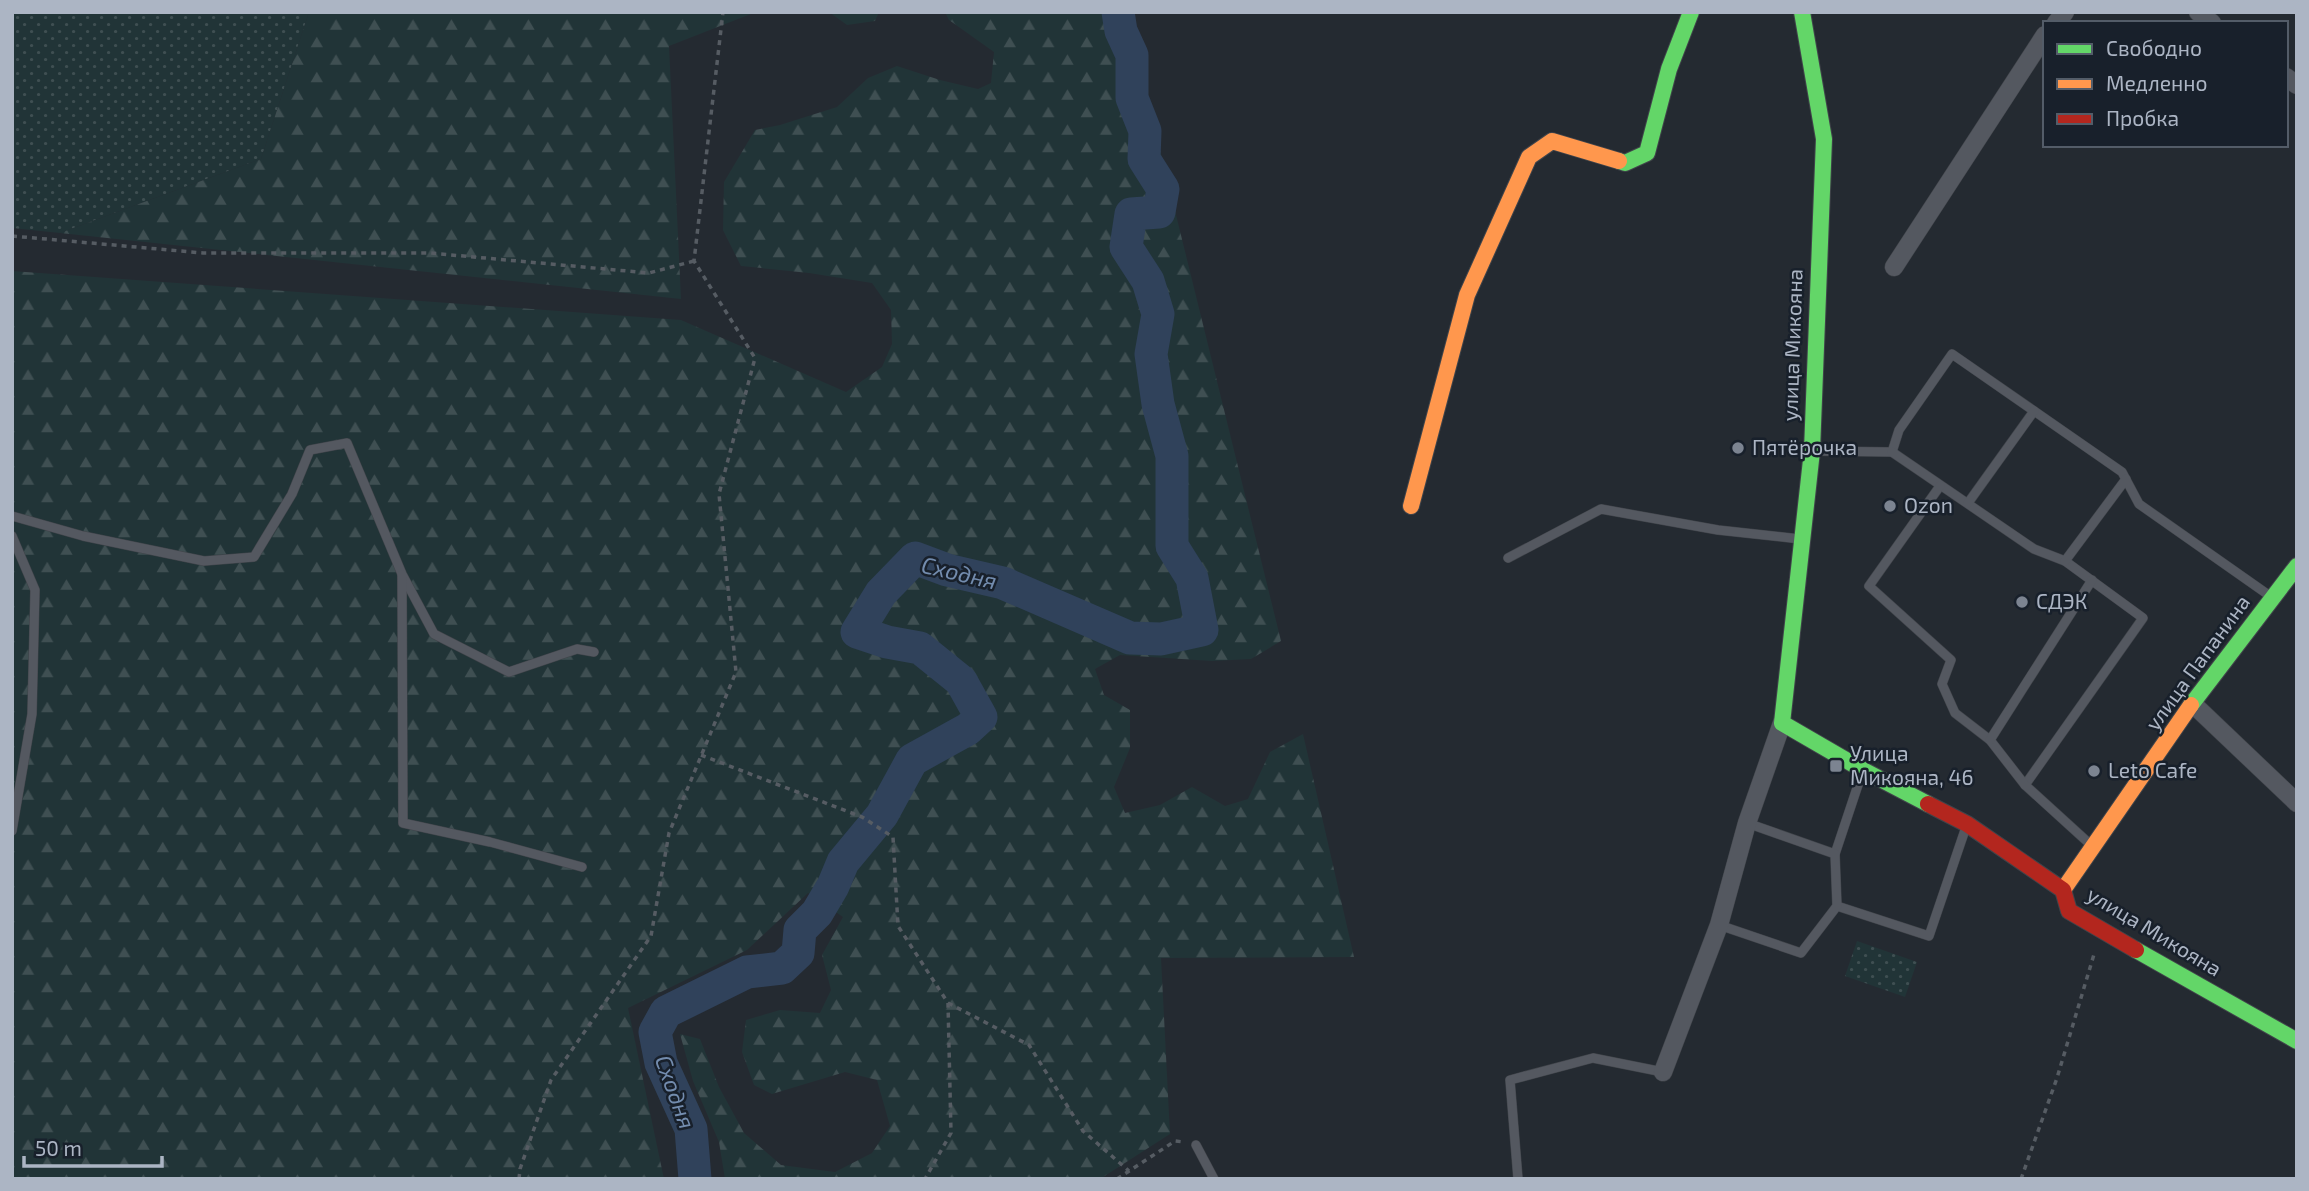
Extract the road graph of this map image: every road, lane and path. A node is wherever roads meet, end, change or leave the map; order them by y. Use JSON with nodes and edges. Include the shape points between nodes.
{"nodes":[{"id":1,"x":723,"y":12,"type":"edge"},
{"id":2,"x":1691,"y":12,"type":"edge"},
{"id":3,"x":1802,"y":12,"type":"edge"},
{"id":4,"x":2043,"y":38,"type":"edge"},
{"id":5,"x":12,"y":236,"type":"edge"},
{"id":6,"x":694,"y":261,"type":"junction"},
{"id":7,"x":1894,"y":267,"type":"dead end"},
{"id":8,"x":2034,"y":411,"type":"junction"},
{"id":9,"x":1812,"y":451,"type":"junction"},
{"id":10,"x":1892,"y":452,"type":"junction"},
{"id":11,"x":2126,"y":479,"type":"junction"},
{"id":12,"x":1940,"y":486,"type":"junction"},
{"id":13,"x":1968,"y":503,"type":"junction"},
{"id":14,"x":1411,"y":506,"type":"dead end"},
{"id":15,"x":12,"y":516,"type":"edge"},
{"id":16,"x":12,"y":536,"type":"edge"},
{"id":17,"x":1800,"y":539,"type":"junction"},
{"id":18,"x":1508,"y":558,"type":"dead end"},
{"id":19,"x":2066,"y":561,"type":"junction"},
{"id":20,"x":2297,"y":566,"type":"edge"},
{"id":21,"x":402,"y":573,"type":"junction"},
{"id":22,"x":2092,"y":580,"type":"junction"},
{"id":23,"x":2272,"y":598,"type":"junction"},
{"id":24,"x":594,"y":652,"type":"dead end"},
{"id":25,"x":2193,"y":704,"type":"junction"},
{"id":26,"x":1782,"y":723,"type":"junction"},
{"id":27,"x":1990,"y":740,"type":"junction"},
{"id":28,"x":701,"y":755,"type":"junction"},
{"id":29,"x":1863,"y":770,"type":"junction"},
{"id":30,"x":2025,"y":785,"type":"junction"},
{"id":31,"x":2297,"y":803,"type":"edge"},
{"id":32,"x":1747,"y":823,"type":"junction"},
{"id":33,"x":1966,"y":824,"type":"junction"},
{"id":34,"x":12,"y":831,"type":"edge"},
{"id":35,"x":2092,"y":846,"type":"junction"},
{"id":36,"x":1835,"y":854,"type":"junction"},
{"id":37,"x":582,"y":867,"type":"dead end"},
{"id":38,"x":2063,"y":890,"type":"junction"},
{"id":39,"x":1837,"y":906,"type":"junction"},
{"id":40,"x":1719,"y":925,"type":"junction"},
{"id":41,"x":2101,"y":930,"type":"junction"},
{"id":42,"x":948,"y":1003,"type":"junction"},
{"id":43,"x":2297,"y":1041,"type":"edge"},
{"id":44,"x":1663,"y":1072,"type":"joint"},
{"id":45,"x":1196,"y":1145,"type":"joint"},
{"id":46,"x":1129,"y":1171,"type":"junction"},
{"id":47,"x":519,"y":1179,"type":"edge"},
{"id":48,"x":925,"y":1179,"type":"edge"},
{"id":49,"x":1117,"y":1179,"type":"edge"},
{"id":50,"x":1214,"y":1179,"type":"edge"},
{"id":51,"x":1518,"y":1179,"type":"edge"},
{"id":52,"x":2021,"y":1179,"type":"edge"}],
"edges":[{"from":1,"to":6,"type":"path"},
{"from":2,"to":14,"type":"street","via":[[1669,69],[1647,153],[1625,163],[1552,141],[1529,157],[1467,295]]},
{"from":3,"to":9,"type":"street","name":"улица Микояна","via":[[1824,139]]},
{"from":4,"to":7,"type":"street"},
{"from":5,"to":6,"type":"path","via":[[203,253],[430,253],[649,273]]},
{"from":6,"to":28,"type":"path","via":[[755,358],[719,494],[736,672]]},
{"from":8,"to":10,"type":"lane","via":[[1952,354],[1899,430]]},
{"from":8,"to":11,"type":"lane"},
{"from":8,"to":13,"type":"lane"},
{"from":9,"to":10,"type":"lane"},
{"from":9,"to":17,"type":"street","name":"улица Микояна"},
{"from":10,"to":12,"type":"lane"},
{"from":11,"to":19,"type":"lane"},
{"from":11,"to":23,"type":"lane","via":[[2139,504]]},
{"from":12,"to":13,"type":"lane"},
{"from":12,"to":27,"type":"lane","via":[[1869,586],[1951,660],[1942,684],[1955,713]]},
{"from":13,"to":19,"type":"lane","via":[[2034,549]]},
{"from":15,"to":21,"type":"lane","via":[[204,561],[254,556],[292,494],[310,450],[347,443]]},
{"from":16,"to":34,"type":"lane","via":[[35,590],[32,714]]},
{"from":17,"to":18,"type":"lane","via":[[1601,509]]},
{"from":17,"to":26,"type":"street","name":"улица Микояна"},
{"from":19,"to":22,"type":"lane"},
{"from":20,"to":23,"type":"street","name":"улица Папанина"},
{"from":21,"to":24,"type":"lane","via":[[434,634],[509,672],[577,649]]},
{"from":21,"to":37,"type":"lane","via":[[403,823]]},
{"from":22,"to":27,"type":"lane"},
{"from":22,"to":30,"type":"lane","via":[[2143,618]]},
{"from":23,"to":25,"type":"street","name":"улица Папанина"},
{"from":25,"to":31,"type":"street"},
{"from":25,"to":35,"type":"street","name":"улица Папанина"},
{"from":26,"to":29,"type":"street","name":"улица Микояна"},
{"from":26,"to":32,"type":"street","name":"улица Микояна"},
{"from":27,"to":30,"type":"lane"},
{"from":28,"to":42,"type":"path","via":[[862,817],[893,837],[898,926]]},
{"from":28,"to":47,"type":"path","via":[[669,833],[651,936],[551,1080]]},
{"from":29,"to":33,"type":"street","name":"улица Микояна"},
{"from":29,"to":36,"type":"lane"},
{"from":30,"to":35,"type":"lane"},
{"from":32,"to":36,"type":"lane"},
{"from":32,"to":40,"type":"street","name":"улица Микояна"},
{"from":33,"to":38,"type":"street","name":"улица Микояна"},
{"from":33,"to":39,"type":"lane","via":[[1929,936]]},
{"from":35,"to":38,"type":"street","name":"улица Папанина"},
{"from":36,"to":39,"type":"lane"},
{"from":38,"to":41,"type":"street","name":"улица Микояна","via":[[2069,911]]},
{"from":39,"to":40,"type":"lane","via":[[1801,953]]},
{"from":40,"to":44,"type":"street","name":"улица Микояна"},
{"from":41,"to":43,"type":"street","name":"улица Микояна"},
{"from":41,"to":52,"type":"path"},
{"from":42,"to":46,"type":"path","via":[[1029,1045],[1083,1130]]},
{"from":42,"to":48,"type":"path","via":[[951,1133]]},
{"from":44,"to":51,"type":"lane","via":[[1593,1058],[1510,1080]]},
{"from":45,"to":46,"type":"path","via":[[1175,1140]]},
{"from":45,"to":50,"type":"lane"},
{"from":46,"to":49,"type":"path"}]}
